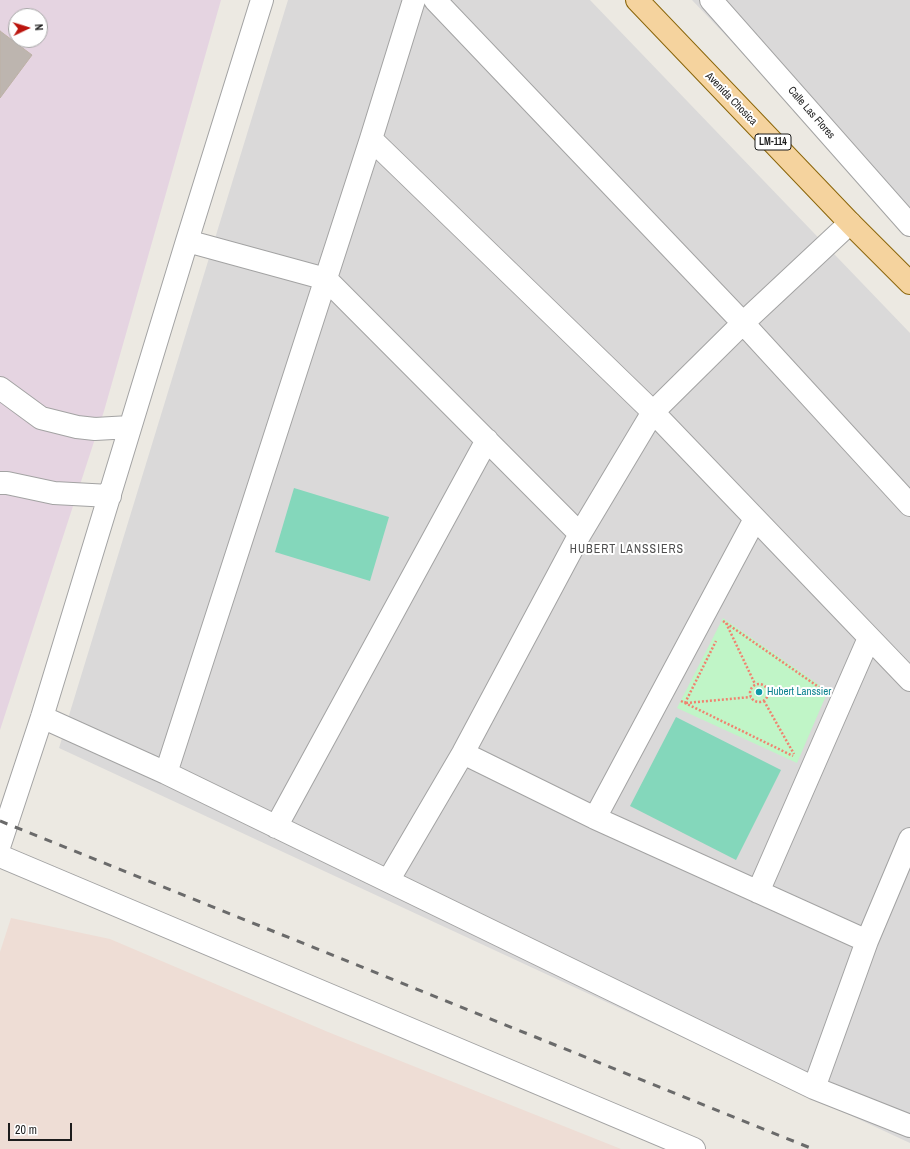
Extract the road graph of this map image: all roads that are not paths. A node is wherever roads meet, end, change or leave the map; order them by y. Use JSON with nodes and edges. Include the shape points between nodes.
{"nodes":[{"id":1,"x":262,"y":0,"type":"edge"},
{"id":2,"x":414,"y":0,"type":"edge"},
{"id":3,"x":435,"y":0,"type":"edge"},
{"id":4,"x":637,"y":0,"type":"edge"},
{"id":5,"x":712,"y":0,"type":"edge"},
{"id":6,"x":371,"y":139,"type":"junction"},
{"id":7,"x":850,"y":223,"type":"junction"},
{"id":8,"x":910,"y":225,"type":"edge"},
{"id":9,"x":187,"y":241,"type":"junction"},
{"id":10,"x":326,"y":279,"type":"junction"},
{"id":11,"x":910,"y":284,"type":"edge"},
{"id":12,"x":743,"y":323,"type":"junction"},
{"id":13,"x":0,"y":388,"type":"edge"},
{"id":14,"x":653,"y":412,"type":"junction"},
{"id":15,"x":130,"y":428,"type":"junction"},
{"id":16,"x":487,"y":440,"type":"junction"},
{"id":17,"x":2,"y":479,"type":"edge"},
{"id":18,"x":110,"y":496,"type":"junction"},
{"id":19,"x":910,"y":505,"type":"edge"},
{"id":20,"x":755,"y":519,"type":"junction"},
{"id":21,"x":580,"y":534,"type":"junction"},
{"id":22,"x":869,"y":638,"type":"junction"},
{"id":23,"x":910,"y":680,"type":"edge"},
{"id":24,"x":42,"y":717,"type":"junction"},
{"id":25,"x":462,"y":753,"type":"junction"},
{"id":26,"x":166,"y":773,"type":"junction"},
{"id":27,"x":6,"y":806,"type":"edge"},
{"id":28,"x":595,"y":818,"type":"junction"},
{"id":29,"x":276,"y":827,"type":"junction"},
{"id":30,"x":910,"y":839,"type":"edge"},
{"id":31,"x":0,"y":844,"type":"edge"},
{"id":32,"x":0,"y":856,"type":"edge"},
{"id":33,"x":388,"y":881,"type":"junction"},
{"id":34,"x":758,"y":892,"type":"junction"},
{"id":35,"x":867,"y":941,"type":"junction"},
{"id":36,"x":814,"y":1088,"type":"junction"},
{"id":37,"x":910,"y":1126,"type":"edge"},
{"id":38,"x":694,"y":1149,"type":"edge"}],
"edges":[{"from":1,"to":9,"type":"street"},
{"from":2,"to":6,"type":"street"},
{"from":3,"to":12,"type":"street"},
{"from":4,"to":7,"type":"main road","name":"Avenida Chosica","number":"LM-114"},
{"from":5,"to":8,"type":"street","name":"Calle Las Flores"},
{"from":6,"to":10,"type":"street"},
{"from":6,"to":14,"type":"street"},
{"from":7,"to":11,"type":"main road","name":"Avenida Chosica","number":"LM-114"},
{"from":7,"to":12,"type":"street"},
{"from":9,"to":10,"type":"street"},
{"from":9,"to":15,"type":"street"},
{"from":10,"to":16,"type":"street"},
{"from":10,"to":26,"type":"street"},
{"from":12,"to":14,"type":"street"},
{"from":12,"to":19,"type":"street"},
{"from":13,"to":15,"type":"street","via":[[41,418],[77,427]]},
{"from":14,"to":20,"type":"street"},
{"from":14,"to":21,"type":"street"},
{"from":15,"to":18,"type":"street"},
{"from":16,"to":21,"type":"street"},
{"from":16,"to":29,"type":"street"},
{"from":17,"to":18,"type":"street","via":[[54,493]]},
{"from":18,"to":24,"type":"street"},
{"from":20,"to":22,"type":"street"},
{"from":20,"to":28,"type":"street"},
{"from":21,"to":25,"type":"street"},
{"from":22,"to":23,"type":"street"},
{"from":22,"to":34,"type":"street"},
{"from":24,"to":26,"type":"street"},
{"from":24,"to":27,"type":"street"},
{"from":25,"to":28,"type":"street"},
{"from":25,"to":33,"type":"street"},
{"from":26,"to":29,"type":"street"},
{"from":27,"to":31,"type":"street"},
{"from":28,"to":34,"type":"street"},
{"from":29,"to":33,"type":"street"},
{"from":30,"to":35,"type":"street"},
{"from":32,"to":38,"type":"street"},
{"from":33,"to":36,"type":"street"},
{"from":34,"to":35,"type":"street"},
{"from":35,"to":36,"type":"street"},
{"from":36,"to":37,"type":"street"}]}
